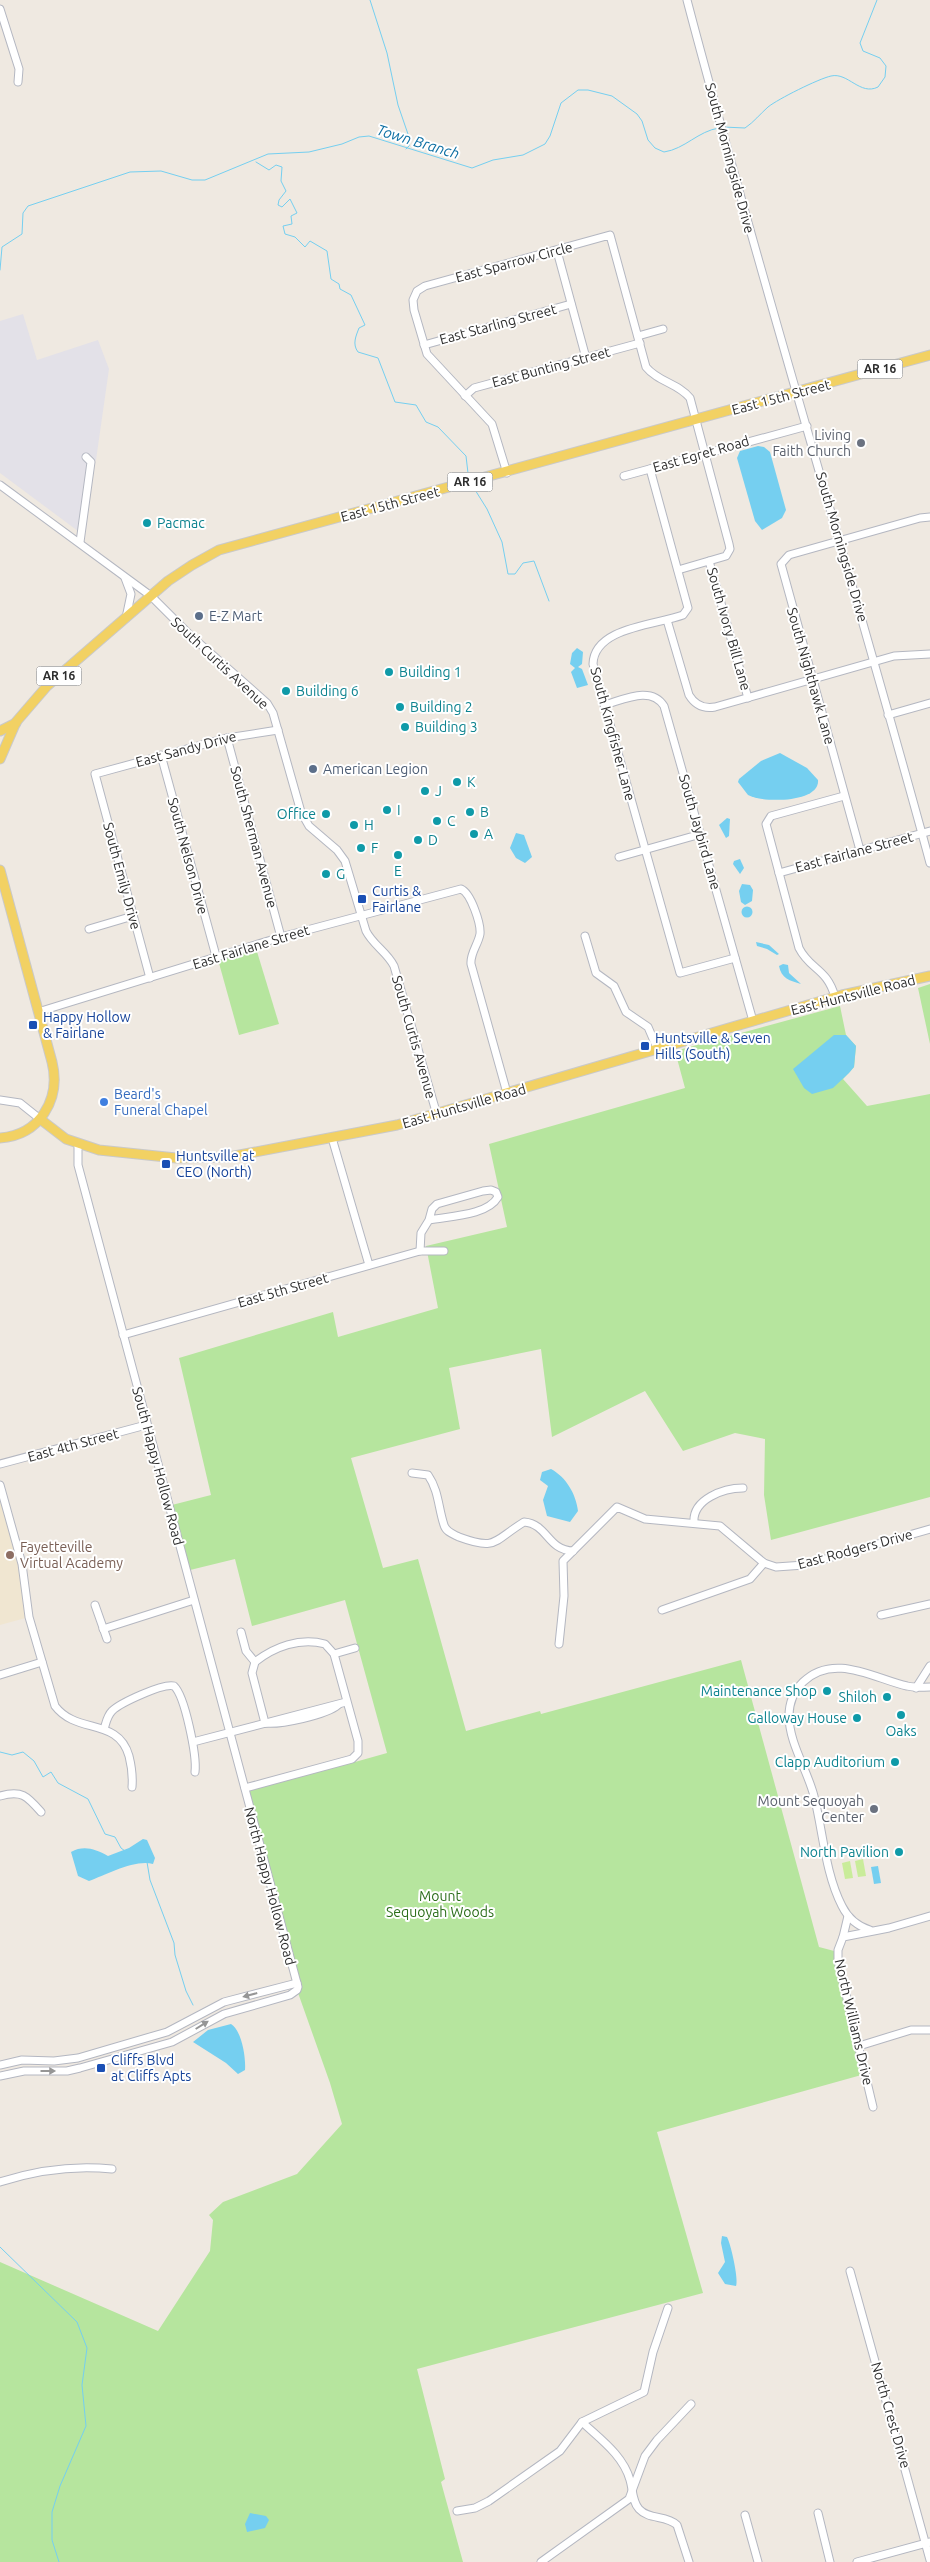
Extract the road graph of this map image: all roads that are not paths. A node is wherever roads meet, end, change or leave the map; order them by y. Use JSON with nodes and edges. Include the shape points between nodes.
{"nodes":[{"id":1,"x":687,"y":0,"type":"edge"},
{"id":2,"x":0,"y":9,"type":"edge"},
{"id":3,"x":18,"y":82,"type":"dead end"},
{"id":4,"x":557,"y":251,"type":"junction"},
{"id":5,"x":571,"y":304,"type":"junction"},
{"id":6,"x":663,"y":329,"type":"dead end"},
{"id":7,"x":639,"y":340,"type":"junction"},
{"id":8,"x":424,"y":345,"type":"junction"},
{"id":9,"x":930,"y":355,"type":"edge"},
{"id":10,"x":586,"y":358,"type":"junction"},
{"id":11,"x":797,"y":393,"type":"junction"},
{"id":12,"x":465,"y":396,"type":"junction"},
{"id":13,"x":696,"y":420,"type":"junction"},
{"id":14,"x":807,"y":426,"type":"junction"},
{"id":15,"x":705,"y":453,"type":"junction"},
{"id":16,"x":86,"y":457,"type":"dead end"},
{"id":17,"x":650,"y":469,"type":"junction"},
{"id":18,"x":507,"y":472,"type":"junction"},
{"id":19,"x":624,"y":476,"type":"dead end"},
{"id":20,"x":0,"y":485,"type":"edge"},
{"id":21,"x":928,"y":517,"type":"edge"},
{"id":22,"x":840,"y":540,"type":"junction"},
{"id":23,"x":80,"y":542,"type":"junction"},
{"id":24,"x":709,"y":561,"type":"junction"},
{"id":25,"x":678,"y":570,"type":"junction"},
{"id":26,"x":124,"y":576,"type":"junction"},
{"id":27,"x":151,"y":596,"type":"junction"},
{"id":28,"x":125,"y":618,"type":"junction"},
{"id":29,"x":668,"y":620,"type":"junction"},
{"id":30,"x":930,"y":654,"type":"edge"},
{"id":31,"x":874,"y":662,"type":"junction"},
{"id":32,"x":812,"y":680,"type":"junction"},
{"id":33,"x":748,"y":698,"type":"junction"},
{"id":34,"x":930,"y":703,"type":"edge"},
{"id":35,"x":604,"y":705,"type":"junction"},
{"id":36,"x":888,"y":715,"type":"junction"},
{"id":37,"x":16,"y":722,"type":"junction"},
{"id":38,"x":0,"y":730,"type":"edge"},
{"id":39,"x":278,"y":730,"type":"junction"},
{"id":40,"x":227,"y":738,"type":"junction"},
{"id":41,"x":3,"y":744,"type":"edge"},
{"id":42,"x":161,"y":756,"type":"junction"},
{"id":43,"x":0,"y":759,"type":"edge"},
{"id":44,"x":95,"y":774,"type":"joint"},
{"id":45,"x":844,"y":796,"type":"junction"},
{"id":46,"x":930,"y":831,"type":"edge"},
{"id":47,"x":922,"y":833,"type":"junction"},
{"id":48,"x":701,"y":834,"type":"junction"},
{"id":49,"x":645,"y":850,"type":"junction"},
{"id":50,"x":860,"y":850,"type":"junction"},
{"id":51,"x":619,"y":857,"type":"dead end"},
{"id":52,"x":930,"y":863,"type":"edge"},
{"id":53,"x":0,"y":870,"type":"edge"},
{"id":54,"x":779,"y":873,"type":"junction"},
{"id":55,"x":361,"y":915,"type":"junction"},
{"id":56,"x":133,"y":916,"type":"junction"},
{"id":57,"x":89,"y":929,"type":"dead end"},
{"id":58,"x":281,"y":936,"type":"junction"},
{"id":59,"x":585,"y":936,"type":"dead end"},
{"id":60,"x":216,"y":956,"type":"junction"},
{"id":61,"x":735,"y":958,"type":"junction"},
{"id":62,"x":930,"y":976,"type":"edge"},
{"id":63,"x":150,"y":978,"type":"junction"},
{"id":64,"x":835,"y":997,"type":"junction"},
{"id":65,"x":38,"y":1012,"type":"junction"},
{"id":66,"x":753,"y":1020,"type":"junction"},
{"id":67,"x":657,"y":1048,"type":"junction"},
{"id":68,"x":507,"y":1094,"type":"junction"},
{"id":69,"x":0,"y":1100,"type":"edge"},
{"id":70,"x":436,"y":1115,"type":"junction"},
{"id":71,"x":40,"y":1119,"type":"junction"},
{"id":72,"x":0,"y":1138,"type":"edge"},
{"id":73,"x":332,"y":1138,"type":"junction"},
{"id":74,"x":78,"y":1144,"type":"junction"},
{"id":75,"x":429,"y":1220,"type":"junction"},
{"id":76,"x":444,"y":1250,"type":"dead end"},
{"id":77,"x":420,"y":1251,"type":"junction"},
{"id":78,"x":369,"y":1265,"type":"junction"},
{"id":79,"x":123,"y":1335,"type":"junction"},
{"id":80,"x":146,"y":1425,"type":"junction"},
{"id":81,"x":0,"y":1464,"type":"edge"},
{"id":82,"x":412,"y":1473,"type":"dead end"},
{"id":83,"x":0,"y":1485,"type":"edge"},
{"id":84,"x":743,"y":1488,"type":"dead end"},
{"id":85,"x":694,"y":1523,"type":"junction"},
{"id":86,"x":930,"y":1529,"type":"edge"},
{"id":87,"x":572,"y":1551,"type":"junction"},
{"id":88,"x":764,"y":1563,"type":"junction"},
{"id":89,"x":194,"y":1600,"type":"junction"},
{"id":90,"x":930,"y":1604,"type":"edge"},
{"id":91,"x":95,"y":1605,"type":"dead end"},
{"id":92,"x":662,"y":1610,"type":"dead end"},
{"id":93,"x":882,"y":1615,"type":"dead end"},
{"id":94,"x":103,"y":1629,"type":"junction"},
{"id":95,"x":241,"y":1632,"type":"dead end"},
{"id":96,"x":107,"y":1639,"type":"dead end"},
{"id":97,"x":559,"y":1644,"type":"dead end"},
{"id":98,"x":356,"y":1648,"type":"dead end"},
{"id":99,"x":334,"y":1654,"type":"junction"},
{"id":100,"x":42,"y":1662,"type":"junction"},
{"id":101,"x":255,"y":1662,"type":"junction"},
{"id":102,"x":930,"y":1666,"type":"edge"},
{"id":103,"x":0,"y":1675,"type":"edge"},
{"id":104,"x":930,"y":1687,"type":"edge"},
{"id":105,"x":916,"y":1688,"type":"junction"},
{"id":106,"x":346,"y":1702,"type":"junction"},
{"id":107,"x":265,"y":1723,"type":"junction"},
{"id":108,"x":104,"y":1729,"type":"junction"},
{"id":109,"x":230,"y":1733,"type":"junction"},
{"id":110,"x":193,"y":1742,"type":"junction"},
{"id":111,"x":195,"y":1772,"type":"dead end"},
{"id":112,"x":132,"y":1787,"type":"dead end"},
{"id":113,"x":245,"y":1788,"type":"junction"},
{"id":114,"x":0,"y":1796,"type":"edge"},
{"id":115,"x":42,"y":1812,"type":"dead end"},
{"id":116,"x":848,"y":1916,"type":"junction"},
{"id":117,"x":930,"y":1916,"type":"edge"},
{"id":118,"x":870,"y":1930,"type":"junction"},
{"id":119,"x":843,"y":1937,"type":"junction"},
{"id":120,"x":297,"y":1983,"type":"junction"},
{"id":121,"x":220,"y":2004,"type":"junction"},
{"id":122,"x":224,"y":2014,"type":"junction"},
{"id":123,"x":930,"y":2030,"type":"edge"},
{"id":124,"x":859,"y":2046,"type":"junction"},
{"id":125,"x":0,"y":2065,"type":"edge"},
{"id":126,"x":0,"y":2076,"type":"edge"},
{"id":127,"x":873,"y":2107,"type":"dead end"},
{"id":128,"x":112,"y":2169,"type":"dead end"},
{"id":129,"x":0,"y":2182,"type":"edge"},
{"id":130,"x":850,"y":2271,"type":"dead end"},
{"id":131,"x":668,"y":2308,"type":"dead end"},
{"id":132,"x":691,"y":2404,"type":"dead end"},
{"id":133,"x":582,"y":2422,"type":"junction"},
{"id":134,"x":632,"y":2494,"type":"junction"},
{"id":135,"x":457,"y":2511,"type":"dead end"},
{"id":136,"x":818,"y":2513,"type":"dead end"},
{"id":137,"x":745,"y":2515,"type":"dead end"},
{"id":138,"x":928,"y":2542,"type":"edge"},
{"id":139,"x":930,"y":2560,"type":"edge"},
{"id":140,"x":540,"y":2562,"type":"edge"},
{"id":141,"x":689,"y":2562,"type":"edge"},
{"id":142,"x":758,"y":2562,"type":"edge"},
{"id":143,"x":830,"y":2562,"type":"edge"},
{"id":144,"x":857,"y":2562,"type":"edge"}],
"edges":[{"from":1,"to":11,"type":"street","name":"South Morningside Drive"},
{"from":2,"to":3,"type":"street","via":[[20,69]]},
{"from":4,"to":5,"type":"street"},
{"from":4,"to":7,"type":"street","name":"East Sparrow Circle","via":[[610,235]]},
{"from":4,"to":8,"type":"street","name":"East Sparrow Circle","via":[[425,286],[413,300]]},
{"from":5,"to":8,"type":"street","name":"East Starling Street"},
{"from":5,"to":10,"type":"street"},
{"from":6,"to":7,"type":"street","name":"East Bunting Street"},
{"from":7,"to":10,"type":"street","name":"East Bunting Street"},
{"from":7,"to":13,"type":"street","name":"East Sparrow Circle","via":[[646,367],[653,376],[684,390],[690,398]]},
{"from":8,"to":12,"type":"street","name":"East Sparrow Circle","via":[[432,362]]},
{"from":9,"to":11,"type":"main road","name":"East 15th Street","number":"AR 16"},
{"from":10,"to":12,"type":"street","name":"East Bunting Street","via":[[474,388]]},
{"from":11,"to":13,"type":"main road","name":"East 15th Street","number":"AR 16"},
{"from":11,"to":14,"type":"street","name":"South Morningside Drive"},
{"from":12,"to":18,"type":"street","name":"East Sparrow Circle","via":[[492,424]]},
{"from":13,"to":15,"type":"street","name":"East Sparrow Circle"},
{"from":13,"to":18,"type":"main road","name":"East 15th Street","number":"AR 16"},
{"from":14,"to":15,"type":"street","name":"East Egret Road"},
{"from":14,"to":22,"type":"street","name":"South Morningside Drive"},
{"from":15,"to":17,"type":"street","name":"East Egret Road"},
{"from":15,"to":24,"type":"street","name":"East Sparrow Circle","via":[[730,549],[726,556]]},
{"from":16,"to":23,"type":"street","via":[[91,462]]},
{"from":17,"to":19,"type":"street","name":"East Egret Road"},
{"from":17,"to":25,"type":"street","name":"South Kingfisher Lane"},
{"from":18,"to":27,"type":"main road","name":"East 15th Street","number":"AR 16","via":[[227,548],[192,565]]},
{"from":20,"to":23,"type":"street","name":"South Curtis Avenue"},
{"from":21,"to":22,"type":"street"},
{"from":22,"to":31,"type":"street","name":"South Morningside Drive"},
{"from":22,"to":32,"type":"street","name":"South Nighthawk Lane","via":[[789,555],[781,564]]},
{"from":23,"to":26,"type":"street","name":"South Curtis Avenue"},
{"from":24,"to":25,"type":"street","name":"East Sparrow Circle"},
{"from":24,"to":33,"type":"street","name":"South Ivory Bill Lane"},
{"from":25,"to":29,"type":"street","name":"South Kingfisher Lane","via":[[688,608],[683,616]]},
{"from":26,"to":27,"type":"street","name":"South Curtis Avenue"},
{"from":26,"to":28,"type":"street","via":[[132,594]]},
{"from":27,"to":28,"type":"main road","name":"East 15th Street","number":"AR 16"},
{"from":27,"to":39,"type":"street","name":"South Curtis Avenue","via":[[267,702]]},
{"from":28,"to":37,"type":"main road","name":"East 15th Street","number":"AR 16","via":[[47,686]]},
{"from":29,"to":33,"type":"street","via":[[693,701],[712,708]]},
{"from":29,"to":35,"type":"street","name":"South Kingfisher Lane","via":[[614,635],[600,644],[594,664]]},
{"from":30,"to":31,"type":"street","via":[[894,656]]},
{"from":31,"to":32,"type":"street"},
{"from":31,"to":36,"type":"street","name":"South Morningside Drive"},
{"from":32,"to":33,"type":"street"},
{"from":32,"to":45,"type":"street","name":"South Nighthawk Lane"},
{"from":34,"to":36,"type":"street"},
{"from":35,"to":48,"type":"street","name":"South Jaybird Lane","via":[[644,695],[662,702]]},
{"from":35,"to":49,"type":"street","name":"South Kingfisher Lane"},
{"from":36,"to":47,"type":"street","name":"South Morningside Drive"},
{"from":37,"to":38,"type":"main road"},
{"from":37,"to":41,"type":"main road","name":"East 15th Street","number":"AR 16"},
{"from":39,"to":40,"type":"street","name":"East Sandy Drive"},
{"from":39,"to":55,"type":"street","name":"South Curtis Avenue","via":[[301,812],[309,826],[345,861]]},
{"from":40,"to":42,"type":"street","name":"East Sandy Drive"},
{"from":40,"to":58,"type":"street","name":"South Sherman Avenue"},
{"from":41,"to":43,"type":"main road","number":"AR 16"},
{"from":42,"to":44,"type":"street","name":"East Sandy Drive"},
{"from":42,"to":60,"type":"street","name":"South Nelson Drive"},
{"from":44,"to":56,"type":"street","name":"South Emily Drive"},
{"from":45,"to":50,"type":"street","name":"South Nighthawk Lane"},
{"from":45,"to":54,"type":"street","via":[[777,814],[768,820],[767,830]]},
{"from":46,"to":47,"type":"street","name":"East Fairlane Street"},
{"from":47,"to":50,"type":"street","name":"East Fairlane Street"},
{"from":47,"to":52,"type":"street","name":"South Morningside Drive"},
{"from":48,"to":49,"type":"street"},
{"from":48,"to":61,"type":"street","name":"South Jaybird Lane"},
{"from":49,"to":51,"type":"street"},
{"from":49,"to":61,"type":"street","name":"South Kingfisher Lane","via":[[680,973]]},
{"from":50,"to":54,"type":"street","name":"East Fairlane Street"},
{"from":53,"to":65,"type":"main road"},
{"from":54,"to":64,"type":"street","via":[[799,948],[804,957],[826,976]]},
{"from":55,"to":58,"type":"street","name":"East Fairlane Street"},
{"from":55,"to":68,"type":"street","name":"East Fairlane Street","via":[[456,889],[466,891],[480,928],[471,964]]},
{"from":55,"to":70,"type":"street","name":"South Curtis Avenue","via":[[370,939],[394,966]]},
{"from":56,"to":57,"type":"street"},
{"from":56,"to":63,"type":"street","name":"South Emily Drive"},
{"from":58,"to":60,"type":"street","name":"East Fairlane Street"},
{"from":59,"to":67,"type":"street","via":[[596,973],[614,986],[626,1012],[648,1027]]},
{"from":60,"to":63,"type":"street","name":"East Fairlane Street"},
{"from":61,"to":66,"type":"street","name":"South Jaybird Lane"},
{"from":62,"to":64,"type":"main road","name":"East Huntsville Road"},
{"from":63,"to":65,"type":"street","name":"East Fairlane Street"},
{"from":64,"to":66,"type":"main road","name":"East Huntsville Road"},
{"from":65,"to":71,"type":"main road","via":[[55,1085],[51,1103]]},
{"from":66,"to":67,"type":"main road","name":"East Huntsville Road"},
{"from":67,"to":68,"type":"main road","name":"East Huntsville Road"},
{"from":68,"to":70,"type":"main road","name":"East Huntsville Road"},
{"from":69,"to":71,"type":"street","via":[[20,1103]]},
{"from":70,"to":73,"type":"main road","name":"East Huntsville Road"},
{"from":71,"to":72,"type":"main road","via":[[20,1133]]},
{"from":71,"to":74,"type":"main road","name":"East Huntsville Road"},
{"from":73,"to":74,"type":"main road","name":"East Huntsville Road","via":[[229,1157],[193,1159],[99,1150]]},
{"from":73,"to":78,"type":"street"},
{"from":74,"to":79,"type":"street","name":"South Happy Hollow Road","via":[[78,1165]]},
{"from":75,"to":75,"type":"street","via":[[437,1204],[490,1190],[498,1197],[494,1204],[485,1208]]},
{"from":75,"to":77,"type":"street","via":[[421,1233]]},
{"from":76,"to":77,"type":"street","name":"East 5th Street"},
{"from":77,"to":78,"type":"street","name":"East 5th Street"},
{"from":78,"to":79,"type":"street","name":"East 5th Street"},
{"from":79,"to":80,"type":"street","name":"South Happy Hollow Road"},
{"from":80,"to":81,"type":"street","name":"East 4th Street"},
{"from":80,"to":89,"type":"street","name":"South Happy Hollow Road"},
{"from":82,"to":87,"type":"street","via":[[428,1475],[434,1484],[444,1527],[451,1534],[477,1544],[487,1544],[500,1541],[524,1522],[543,1531],[555,1548]]},
{"from":83,"to":100,"type":"street","via":[[22,1564],[29,1617]]},
{"from":84,"to":85,"type":"street","via":[[730,1488],[703,1501],[693,1515]]},
{"from":85,"to":87,"type":"street","via":[[645,1519],[617,1507]]},
{"from":85,"to":88,"type":"street","via":[[720,1526]]},
{"from":86,"to":88,"type":"street","name":"East Rodgers Drive","via":[[804,1565],[776,1567]]},
{"from":87,"to":97,"type":"street","via":[[563,1561],[564,1596]]},
{"from":88,"to":92,"type":"street","via":[[750,1579]]},
{"from":89,"to":94,"type":"street"},
{"from":89,"to":109,"type":"street","name":"South Happy Hollow Road"},
{"from":90,"to":93,"type":"street"},
{"from":91,"to":94,"type":"street"},
{"from":94,"to":96,"type":"street"},
{"from":95,"to":101,"type":"street","via":[[246,1651]]},
{"from":98,"to":99,"type":"street"},
{"from":99,"to":101,"type":"street","via":[[325,1644],[310,1642],[277,1648]]},
{"from":99,"to":106,"type":"street"},
{"from":100,"to":103,"type":"street"},
{"from":100,"to":108,"type":"street","via":[[59,1711],[74,1721]]},
{"from":101,"to":107,"type":"street","via":[[252,1673]]},
{"from":102,"to":105,"type":"street"},
{"from":104,"to":105,"type":"street"},
{"from":105,"to":116,"type":"street","via":[[858,1669],[822,1671],[804,1680],[796,1690],[789,1715],[791,1732],[813,1794],[837,1895]]},
{"from":106,"to":107,"type":"street"},
{"from":106,"to":113,"type":"street","via":[[360,1750],[352,1760]]},
{"from":107,"to":109,"type":"street"},
{"from":108,"to":110,"type":"street","via":[[108,1715],[119,1706],[169,1685],[180,1694]]},
{"from":108,"to":112,"type":"street","via":[[116,1734],[126,1748],[133,1773]]},
{"from":109,"to":110,"type":"street"},
{"from":109,"to":113,"type":"street","name":"South Happy Hollow Road"},
{"from":110,"to":111,"type":"street"},
{"from":113,"to":120,"type":"street","name":"North Happy Hollow Road"},
{"from":114,"to":115,"type":"street","via":[[23,1795]]},
{"from":116,"to":118,"type":"street"},
{"from":116,"to":119,"type":"street","name":"North Williams Drive"},
{"from":117,"to":118,"type":"street"},
{"from":118,"to":119,"type":"street"},
{"from":119,"to":124,"type":"street","name":"North Williams Drive","via":[[838,1961]]},
{"from":120,"to":121,"type":"street","one_way":true},
{"from":120,"to":122,"type":"street","via":[[297,1990],[290,1995]]},
{"from":121,"to":122,"type":"street"},
{"from":121,"to":125,"type":"street","via":[[167,2032],[105,2050],[63,2060],[22,2060]]},
{"from":126,"to":122,"type":"street","one_way":true,"via":[[90,2066],[172,2042]]},
{"from":123,"to":124,"type":"street","via":[[911,2030]]},
{"from":124,"to":127,"type":"street","name":"North Williams Drive"},
{"from":128,"to":129,"type":"street","via":[[50,2170]]},
{"from":130,"to":138,"type":"street","name":"North Crest Drive"},
{"from":131,"to":133,"type":"street","via":[[644,2392]]},
{"from":132,"to":134,"type":"street","via":[[645,2456]]},
{"from":133,"to":134,"type":"street","via":[[615,2453],[630,2480]]},
{"from":133,"to":135,"type":"street","via":[[560,2451],[489,2501],[475,2508]]},
{"from":134,"to":140,"type":"street"},
{"from":134,"to":141,"type":"street","via":[[638,2509],[645,2514],[663,2517],[677,2525]]},
{"from":136,"to":143,"type":"street"},
{"from":137,"to":142,"type":"street"},
{"from":138,"to":139,"type":"street","name":"North Crest Drive"},
{"from":138,"to":144,"type":"street"}]}
